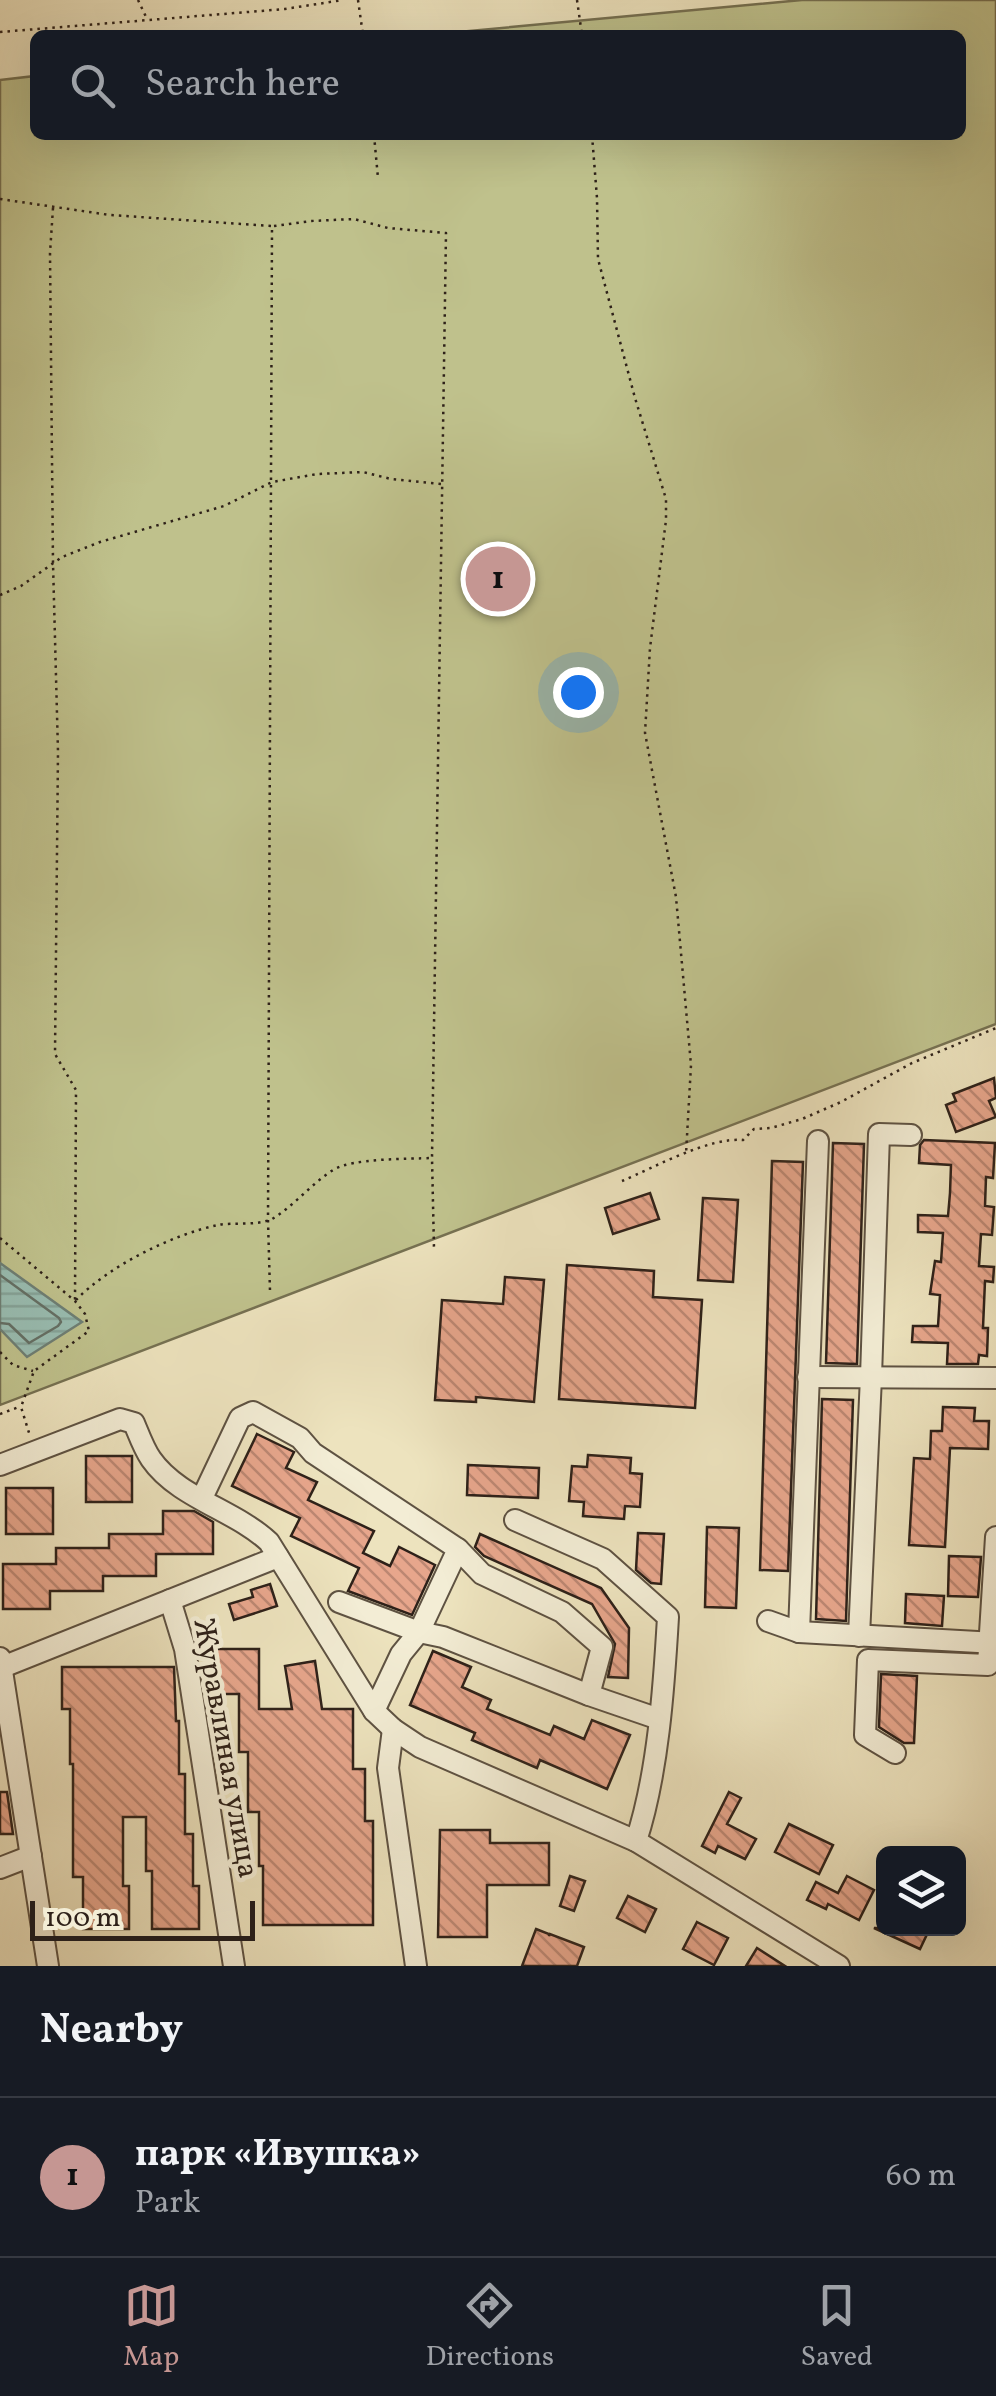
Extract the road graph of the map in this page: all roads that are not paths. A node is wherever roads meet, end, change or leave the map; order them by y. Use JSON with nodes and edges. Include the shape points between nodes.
{"nodes":[{"id":1,"x":911,"y":1134,"type":"dead end"},
{"id":2,"x":818,"y":1141,"type":"dead end"},
{"id":3,"x":808,"y":1376,"type":"junction"},
{"id":4,"x":871,"y":1377,"type":"junction"},
{"id":5,"x":996,"y":1378,"type":"edge"},
{"id":6,"x":0,"y":1464,"type":"edge"},
{"id":7,"x":202,"y":1498,"type":"junction"},
{"id":8,"x":516,"y":1520,"type":"dead end"},
{"id":9,"x":996,"y":1536,"type":"edge"},
{"id":10,"x":458,"y":1549,"type":"junction"},
{"id":11,"x":278,"y":1557,"type":"junction"},
{"id":12,"x":170,"y":1600,"type":"junction"},
{"id":13,"x":339,"y":1602,"type":"dead end"},
{"id":14,"x":768,"y":1621,"type":"dead end"},
{"id":15,"x":419,"y":1632,"type":"junction"},
{"id":16,"x":799,"y":1632,"type":"junction"},
{"id":17,"x":859,"y":1636,"type":"junction"},
{"id":18,"x":993,"y":1642,"type":"edge"},
{"id":19,"x":0,"y":1664,"type":"edge"},
{"id":20,"x":589,"y":1695,"type":"junction"},
{"id":21,"x":374,"y":1710,"type":"junction"},
{"id":22,"x":659,"y":1719,"type":"junction"},
{"id":23,"x":393,"y":1729,"type":"junction"},
{"id":24,"x":895,"y":1752,"type":"dead end"},
{"id":25,"x":636,"y":1841,"type":"junction"},
{"id":26,"x":31,"y":1856,"type":"junction"},
{"id":27,"x":0,"y":1868,"type":"edge"},
{"id":28,"x":48,"y":1966,"type":"edge"},
{"id":29,"x":234,"y":1966,"type":"edge"},
{"id":30,"x":416,"y":1966,"type":"edge"},
{"id":31,"x":839,"y":1966,"type":"edge"}],
"edges":[{"from":1,"to":4,"type":"street","via":[[879,1134]]},
{"from":2,"to":3,"type":"street"},
{"from":3,"to":4,"type":"street"},
{"from":3,"to":16,"type":"street"},
{"from":4,"to":5,"type":"street"},
{"from":4,"to":17,"type":"street"},
{"from":6,"to":7,"type":"street","via":[[120,1419],[134,1423],[152,1460],[174,1483]]},
{"from":7,"to":10,"type":"street","via":[[240,1418],[253,1412]]},
{"from":7,"to":11,"type":"street","via":[[257,1530]]},
{"from":8,"to":22,"type":"street","via":[[603,1560],[668,1617]]},
{"from":9,"to":18,"type":"street"},
{"from":10,"to":15,"type":"street"},
{"from":10,"to":20,"type":"street","via":[[482,1574],[562,1612],[602,1646]]},
{"from":11,"to":12,"type":"street"},
{"from":11,"to":21,"type":"street"},
{"from":12,"to":19,"type":"street"},
{"from":12,"to":29,"type":"street","name":"Журавлиная улица","via":[[185,1649]]},
{"from":13,"to":15,"type":"street"},
{"from":14,"to":16,"type":"street"},
{"from":15,"to":20,"type":"street"},
{"from":15,"to":21,"type":"street"},
{"from":16,"to":17,"type":"street"},
{"from":17,"to":18,"type":"street"},
{"from":18,"to":24,"type":"street","via":[[988,1665],[868,1660],[865,1735]]},
{"from":19,"to":26,"type":"street"},
{"from":20,"to":22,"type":"street"},
{"from":21,"to":23,"type":"street"},
{"from":22,"to":25,"type":"street"},
{"from":23,"to":25,"type":"street","via":[[420,1747]]},
{"from":23,"to":30,"type":"street","via":[[388,1768]]},
{"from":25,"to":31,"type":"street"},
{"from":26,"to":27,"type":"street"},
{"from":26,"to":28,"type":"street"}]}
